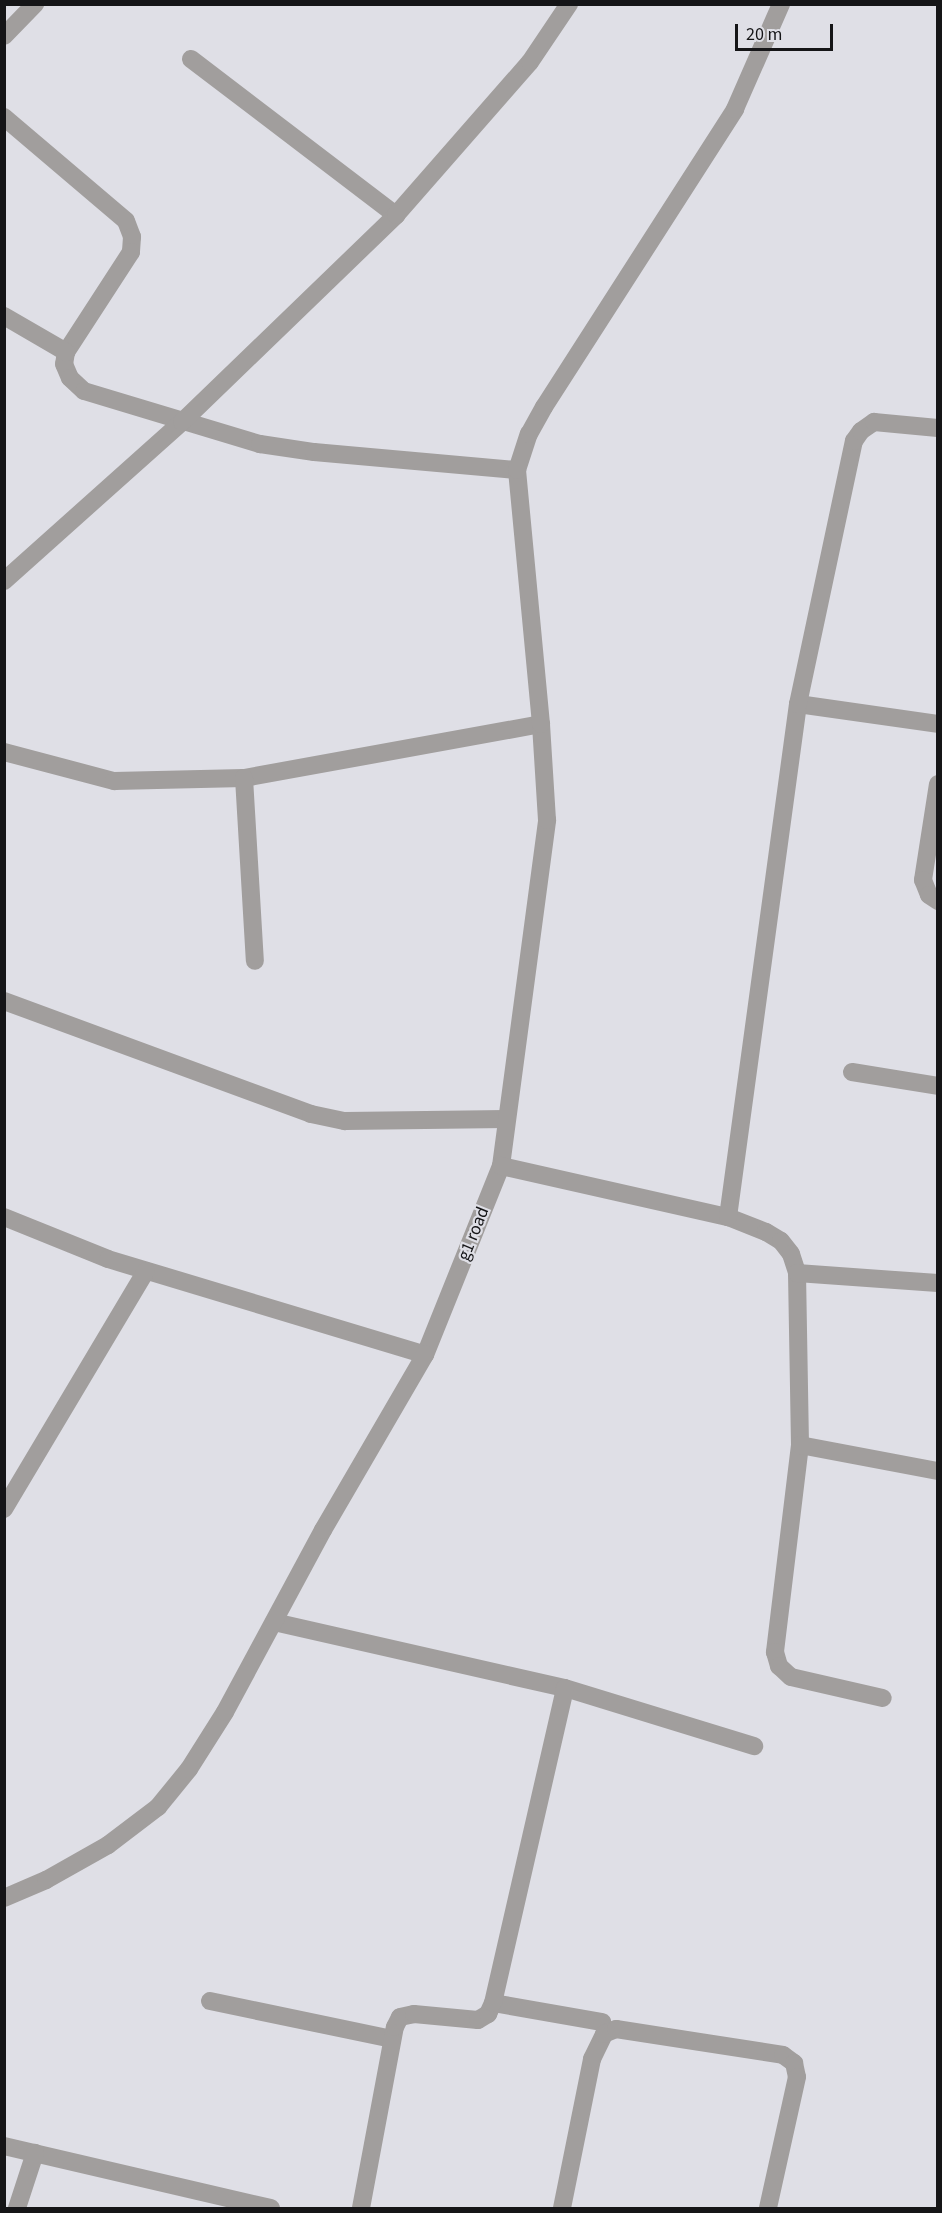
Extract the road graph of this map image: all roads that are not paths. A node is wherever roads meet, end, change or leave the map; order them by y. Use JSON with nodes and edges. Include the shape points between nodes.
{"nodes":[{"id":1,"x":35,"y":4,"type":"edge"},
{"id":2,"x":569,"y":4,"type":"edge"},
{"id":3,"x":781,"y":4,"type":"edge"},
{"id":4,"x":4,"y":36,"type":"edge"},
{"id":5,"x":191,"y":59,"type":"dead end"},
{"id":6,"x":4,"y":117,"type":"edge"},
{"id":7,"x":396,"y":214,"type":"junction"},
{"id":8,"x":4,"y":316,"type":"edge"},
{"id":9,"x":66,"y":352,"type":"junction"},
{"id":10,"x":182,"y":422,"type":"junction"},
{"id":11,"x":938,"y":428,"type":"edge"},
{"id":12,"x":517,"y":470,"type":"junction"},
{"id":13,"x":4,"y":581,"type":"edge"},
{"id":14,"x":798,"y":704,"type":"junction"},
{"id":15,"x":938,"y":723,"type":"edge"},
{"id":16,"x":542,"y":724,"type":"junction"},
{"id":17,"x":4,"y":752,"type":"edge"},
{"id":18,"x":244,"y":778,"type":"junction"},
{"id":19,"x":938,"y":784,"type":"edge"},
{"id":20,"x":938,"y":901,"type":"edge"},
{"id":21,"x":255,"y":961,"type":"dead end"},
{"id":22,"x":4,"y":1001,"type":"edge"},
{"id":23,"x":852,"y":1072,"type":"dead end"},
{"id":24,"x":938,"y":1086,"type":"edge"},
{"id":25,"x":506,"y":1119,"type":"junction"},
{"id":26,"x":501,"y":1166,"type":"junction"},
{"id":27,"x":4,"y":1216,"type":"edge"},
{"id":28,"x":728,"y":1217,"type":"junction"},
{"id":29,"x":146,"y":1271,"type":"junction"},
{"id":30,"x":797,"y":1273,"type":"junction"},
{"id":31,"x":938,"y":1283,"type":"edge"},
{"id":32,"x":426,"y":1355,"type":"junction"},
{"id":33,"x":800,"y":1445,"type":"junction"},
{"id":34,"x":938,"y":1471,"type":"edge"},
{"id":35,"x":4,"y":1509,"type":"edge"},
{"id":36,"x":274,"y":1622,"type":"junction"},
{"id":37,"x":565,"y":1688,"type":"junction"},
{"id":38,"x":883,"y":1698,"type":"dead end"},
{"id":39,"x":754,"y":1746,"type":"dead end"},
{"id":40,"x":4,"y":1898,"type":"edge"},
{"id":41,"x":210,"y":2001,"type":"dead end"},
{"id":42,"x":494,"y":2003,"type":"junction"},
{"id":43,"x":602,"y":2022,"type":"dead end"},
{"id":44,"x":392,"y":2039,"type":"junction"},
{"id":45,"x":4,"y":2146,"type":"edge"},
{"id":46,"x":35,"y":2153,"type":"junction"},
{"id":47,"x":17,"y":2208,"type":"edge"},
{"id":48,"x":270,"y":2208,"type":"edge"},
{"id":49,"x":361,"y":2208,"type":"edge"},
{"id":50,"x":562,"y":2208,"type":"edge"},
{"id":51,"x":768,"y":2208,"type":"edge"}],
"edges":[{"from":1,"to":4,"type":"street"},
{"from":2,"to":7,"type":"street","via":[[530,62]]},
{"from":3,"to":12,"type":"street","via":[[735,109],[544,407],[529,434]]},
{"from":5,"to":7,"type":"street"},
{"from":6,"to":9,"type":"street","via":[[126,221],[132,237],[131,252]]},
{"from":7,"to":10,"type":"street"},
{"from":8,"to":9,"type":"street"},
{"from":9,"to":10,"type":"street","via":[[64,364],[70,378],[84,392]]},
{"from":10,"to":12,"type":"street","via":[[260,444],[314,452]]},
{"from":10,"to":13,"type":"street"},
{"from":11,"to":14,"type":"street","via":[[874,422],[854,441]]},
{"from":12,"to":16,"type":"street","name":"g1 road"},
{"from":14,"to":15,"type":"street"},
{"from":14,"to":28,"type":"street"},
{"from":16,"to":18,"type":"street"},
{"from":16,"to":25,"type":"street","name":"g1 road","via":[[547,820]]},
{"from":17,"to":18,"type":"street","via":[[114,781]]},
{"from":18,"to":21,"type":"street"},
{"from":19,"to":20,"type":"street","via":[[923,880],[929,895]]},
{"from":22,"to":25,"type":"street","via":[[310,1114],[345,1121]]},
{"from":23,"to":24,"type":"street"},
{"from":25,"to":26,"type":"street","name":"g1 road"},
{"from":26,"to":28,"type":"street"},
{"from":26,"to":32,"type":"street","name":"g1 road"},
{"from":27,"to":29,"type":"street"},
{"from":28,"to":30,"type":"street","via":[[781,1241],[791,1254]]},
{"from":29,"to":32,"type":"street"},
{"from":29,"to":35,"type":"street"},
{"from":30,"to":31,"type":"street"},
{"from":30,"to":33,"type":"street"},
{"from":32,"to":36,"type":"street","name":"g1 road"},
{"from":33,"to":34,"type":"street"},
{"from":33,"to":38,"type":"street","via":[[775,1652],[779,1666],[791,1677]]},
{"from":36,"to":37,"type":"street"},
{"from":36,"to":40,"type":"street","name":"g1 road","via":[[195,1759],[158,1807],[108,1845],[46,1880]]},
{"from":37,"to":39,"type":"street"},
{"from":37,"to":42,"type":"street"},
{"from":41,"to":44,"type":"street"},
{"from":42,"to":43,"type":"street"},
{"from":42,"to":44,"type":"street","via":[[488,2014],[478,2020],[414,2014],[400,2017]]},
{"from":44,"to":49,"type":"street"},
{"from":45,"to":46,"type":"street"},
{"from":46,"to":47,"type":"street"},
{"from":46,"to":48,"type":"street"},
{"from":50,"to":51,"type":"street","via":[[592,2059],[604,2034],[616,2029],[783,2055],[794,2063],[797,2077]]}]}
